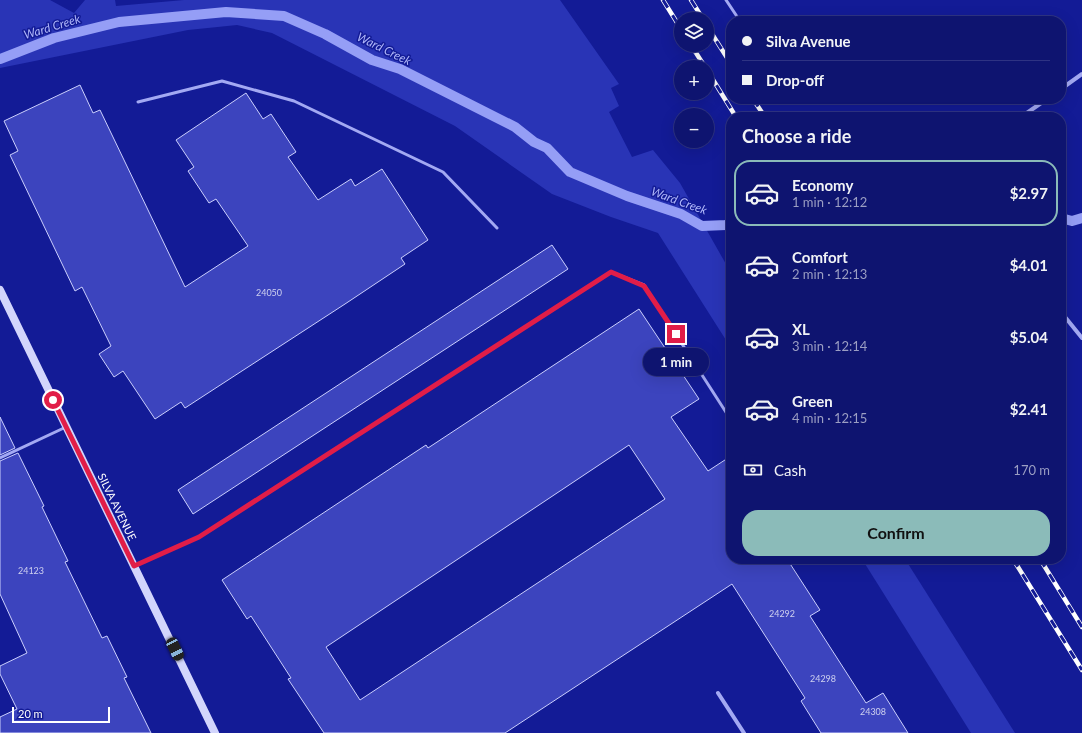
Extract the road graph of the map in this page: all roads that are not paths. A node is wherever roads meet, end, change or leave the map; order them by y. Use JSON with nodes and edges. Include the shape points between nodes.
{"nodes":[{"id":1,"x":726,"y":0,"type":"edge"},
{"id":2,"x":737,"y":16,"type":"edge"},
{"id":3,"x":1082,"y":74,"type":"edge"},
{"id":4,"x":1066,"y":85,"type":"edge"},
{"id":5,"x":138,"y":102,"type":"dead end"},
{"id":6,"x":1039,"y":104,"type":"edge"},
{"id":7,"x":1028,"y":112,"type":"edge"},
{"id":8,"x":497,"y":228,"type":"dead end"},
{"id":9,"x":0,"y":290,"type":"edge"},
{"id":10,"x":1066,"y":318,"type":"edge"},
{"id":11,"x":1082,"y":338,"type":"edge"},
{"id":12,"x":726,"y":412,"type":"edge"},
{"id":13,"x":66,"y":427,"type":"junction"},
{"id":14,"x":0,"y":458,"type":"edge"},
{"id":15,"x":134,"y":566,"type":"junction"},
{"id":16,"x":718,"y":693,"type":"dead end"},
{"id":17,"x":216,"y":733,"type":"edge"},
{"id":18,"x":744,"y":733,"type":"edge"}],
"edges":[{"from":1,"to":2,"type":"lane"},
{"from":3,"to":4,"type":"street"},
{"from":5,"to":8,"type":"lane","via":[[222,81],[294,101],[444,172]]},
{"from":6,"to":7,"type":"street"},
{"from":9,"to":13,"type":"street","name":"SILVA AVENUE"},
{"from":10,"to":11,"type":"street"},
{"from":12,"to":15,"type":"lane","via":[[644,286],[611,272],[199,537]]},
{"from":13,"to":14,"type":"lane"},
{"from":13,"to":15,"type":"street","name":"SILVA AVENUE"},
{"from":15,"to":17,"type":"street","name":"SILVA AVENUE"},
{"from":16,"to":18,"type":"street"}]}
